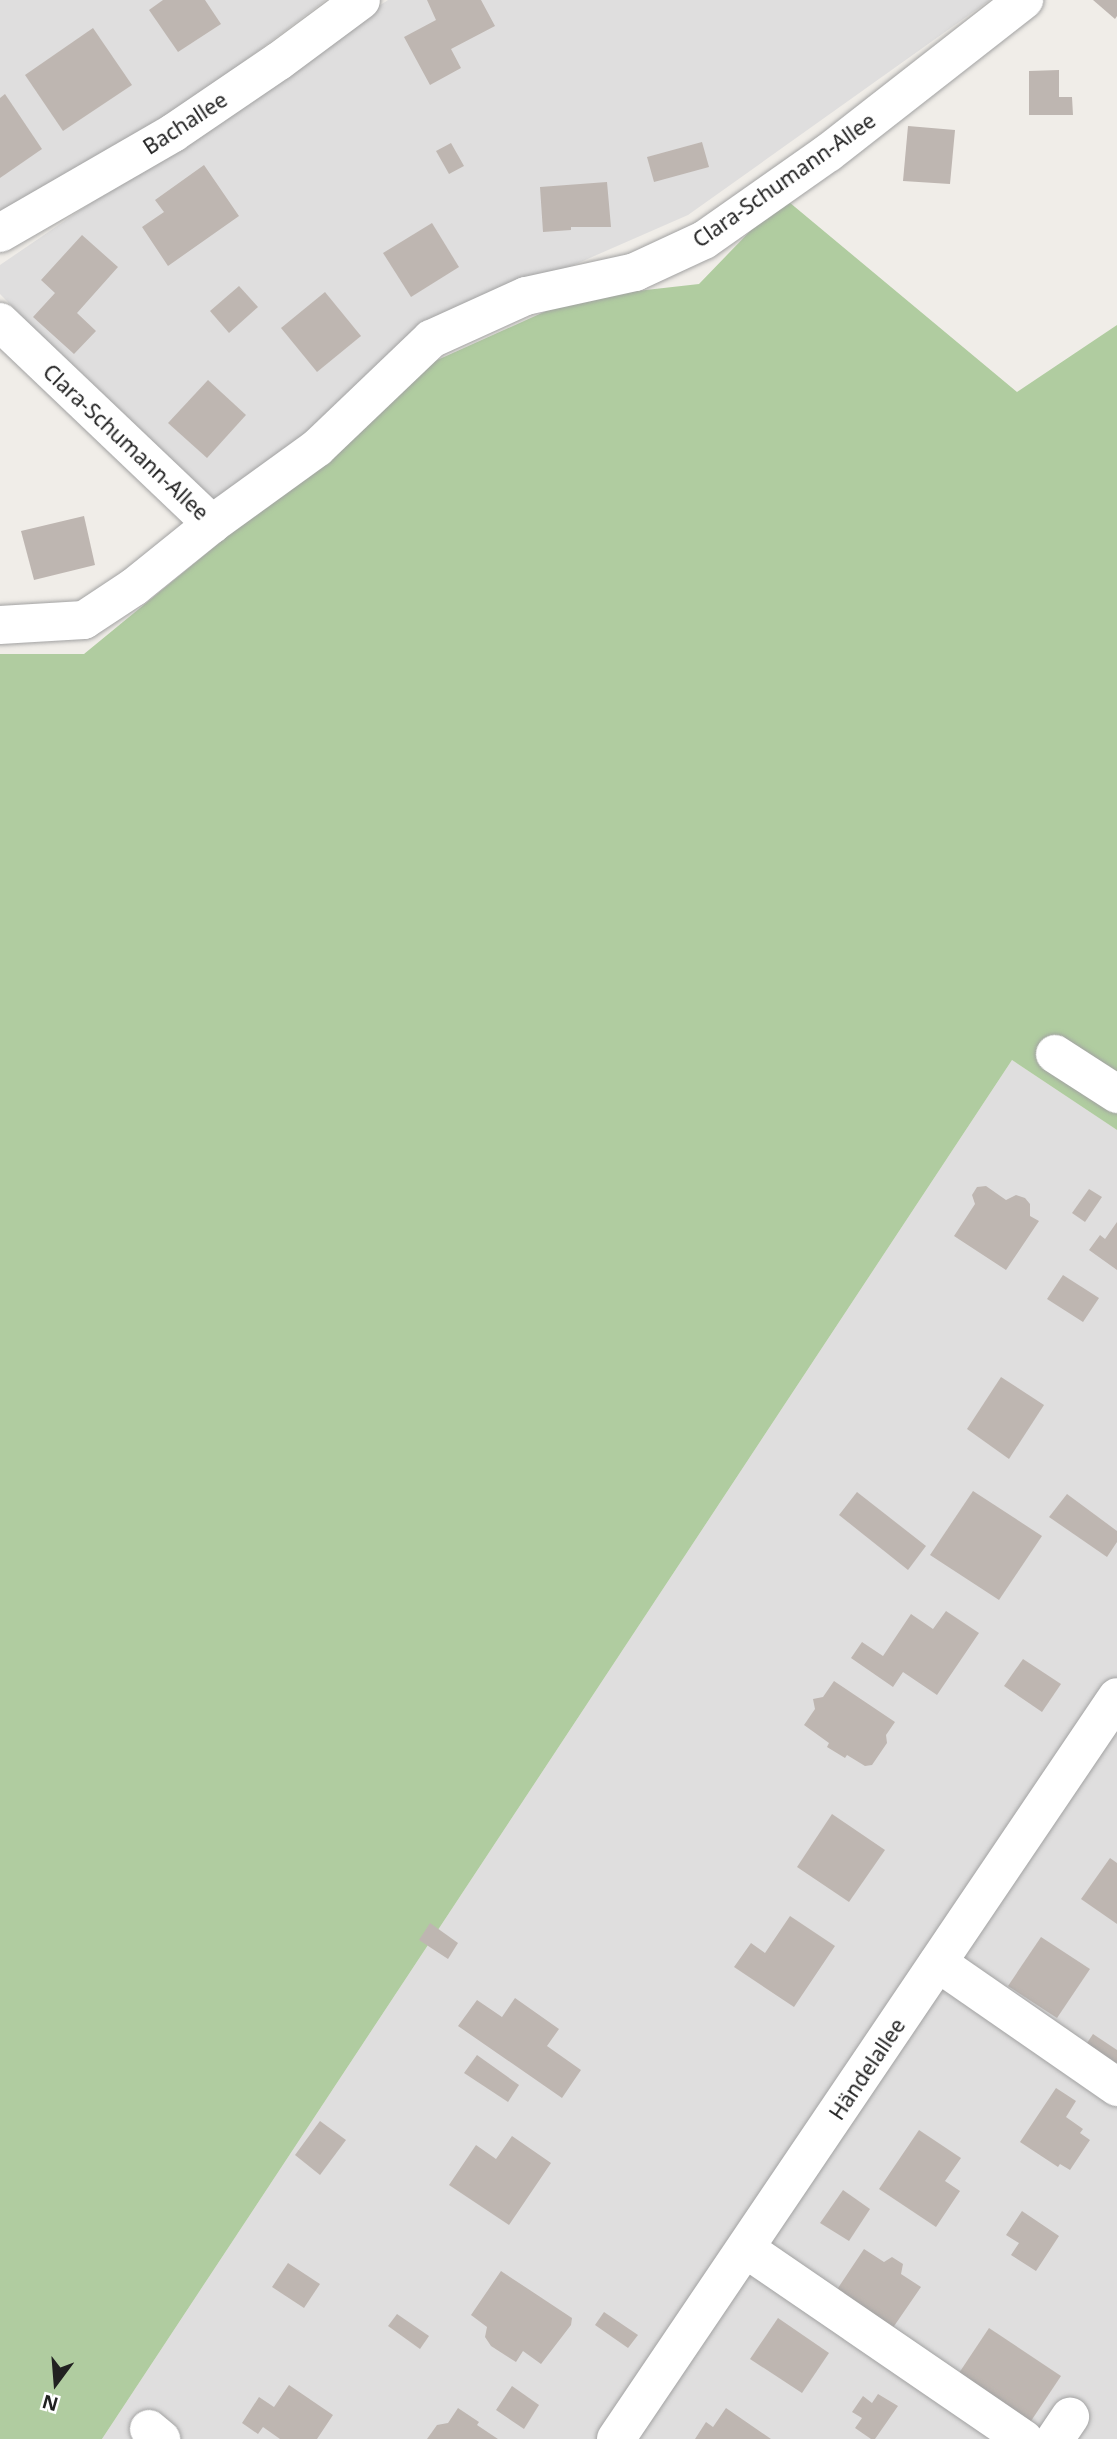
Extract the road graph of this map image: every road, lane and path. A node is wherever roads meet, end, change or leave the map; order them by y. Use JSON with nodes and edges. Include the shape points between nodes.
{"nodes":[{"id":1,"x":360,"y":0,"type":"edge"},
{"id":2,"x":1024,"y":0,"type":"edge"},
{"id":3,"x":0,"y":233,"type":"edge"},
{"id":4,"x":0,"y":322,"type":"edge"},
{"id":5,"x":212,"y":524,"type":"junction"},
{"id":6,"x":0,"y":625,"type":"edge"},
{"id":7,"x":1055,"y":1054,"type":"dead end"},
{"id":8,"x":1117,"y":1094,"type":"edge"},
{"id":9,"x":1117,"y":1697,"type":"edge"},
{"id":10,"x":938,"y":1963,"type":"junction"},
{"id":11,"x":1117,"y":2087,"type":"edge"},
{"id":12,"x":746,"y":2249,"type":"junction"},
{"id":13,"x":616,"y":2439,"type":"edge"},
{"id":14,"x":1024,"y":2439,"type":"edge"}],
"edges":[{"from":1,"to":3,"type":"street","name":"Bachallee","via":[[173,133]]},
{"from":2,"to":5,"type":"street","name":"Clara-Schumann-Allee","via":[[828,153],[704,240],[635,272],[526,296],[431,339],[317,448]]},
{"from":4,"to":5,"type":"street","name":"Clara-Schumann-Allee"},
{"from":5,"to":6,"type":"street","via":[[134,587],[84,620]]},
{"from":7,"to":8,"type":"street"},
{"from":9,"to":10,"type":"street","name":"Händelallee"},
{"from":10,"to":11,"type":"street"},
{"from":10,"to":12,"type":"street","name":"Händelallee"},
{"from":12,"to":13,"type":"street","name":"Händelallee"},
{"from":12,"to":14,"type":"street"}]}
